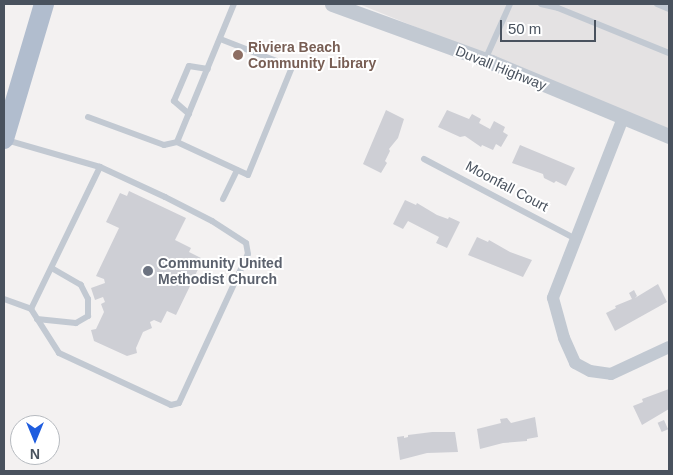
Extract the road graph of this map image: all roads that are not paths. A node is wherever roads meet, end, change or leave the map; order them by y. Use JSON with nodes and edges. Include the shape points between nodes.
{"nodes":[{"id":1,"x":234,"y":4,"type":"edge"},
{"id":2,"x":332,"y":4,"type":"edge"},
{"id":3,"x":510,"y":4,"type":"edge"},
{"id":4,"x":541,"y":4,"type":"edge"},
{"id":5,"x":656,"y":4,"type":"edge"},
{"id":6,"x":45,"y":5,"type":"edge"},
{"id":7,"x":669,"y":9,"type":"edge"},
{"id":8,"x":220,"y":39,"type":"junction"},
{"id":9,"x":669,"y":53,"type":"edge"},
{"id":10,"x":485,"y":60,"type":"junction"},
{"id":11,"x":208,"y":69,"type":"junction"},
{"id":12,"x":188,"y":114,"type":"junction"},
{"id":13,"x":88,"y":116,"type":"dead end"},
{"id":14,"x":623,"y":118,"type":"junction"},
{"id":15,"x":669,"y":136,"type":"edge"},
{"id":16,"x":4,"y":139,"type":"edge"},
{"id":17,"x":177,"y":142,"type":"junction"},
{"id":18,"x":424,"y":159,"type":"dead end"},
{"id":19,"x":100,"y":167,"type":"junction"},
{"id":20,"x":237,"y":170,"type":"junction"},
{"id":21,"x":223,"y":199,"type":"dead end"},
{"id":22,"x":576,"y":239,"type":"junction"},
{"id":23,"x":51,"y":268,"type":"junction"},
{"id":24,"x":4,"y":299,"type":"edge"},
{"id":25,"x":32,"y":309,"type":"junction"},
{"id":26,"x":37,"y":318,"type":"junction"},
{"id":27,"x":669,"y":347,"type":"edge"}],
"edges":[{"from":1,"to":8,"type":"lane"},
{"from":2,"to":10,"type":"street","name":"Duvall Highway"},
{"from":3,"to":10,"type":"lane"},
{"from":4,"to":9,"type":"lane"},
{"from":5,"to":7,"type":"lane"},
{"from":6,"to":16,"type":"main road"},
{"from":8,"to":11,"type":"lane"},
{"from":8,"to":20,"type":"lane","via":[[292,67],[248,175]]},
{"from":10,"to":14,"type":"street","name":"Duvall Highway"},
{"from":11,"to":12,"type":"lane"},
{"from":11,"to":12,"type":"lane","via":[[188,66],[174,101]]},
{"from":12,"to":17,"type":"lane"},
{"from":13,"to":17,"type":"lane","via":[[164,145]]},
{"from":14,"to":15,"type":"street","name":"Duvall Highway"},
{"from":14,"to":22,"type":"street"},
{"from":16,"to":19,"type":"lane"},
{"from":17,"to":20,"type":"lane"},
{"from":18,"to":22,"type":"lane","name":"Moonfall Court"},
{"from":19,"to":23,"type":"lane"},
{"from":19,"to":26,"type":"lane","via":[[212,221],[246,243],[248,254],[179,403],[170,405],[59,353]]},
{"from":20,"to":21,"type":"lane"},
{"from":22,"to":27,"type":"street","via":[[553,298],[575,363],[590,371],[611,374]]},
{"from":23,"to":25,"type":"lane"},
{"from":23,"to":26,"type":"lane","via":[[81,285],[88,299],[88,316],[76,323]]},
{"from":24,"to":25,"type":"lane"},
{"from":25,"to":26,"type":"lane"}]}
